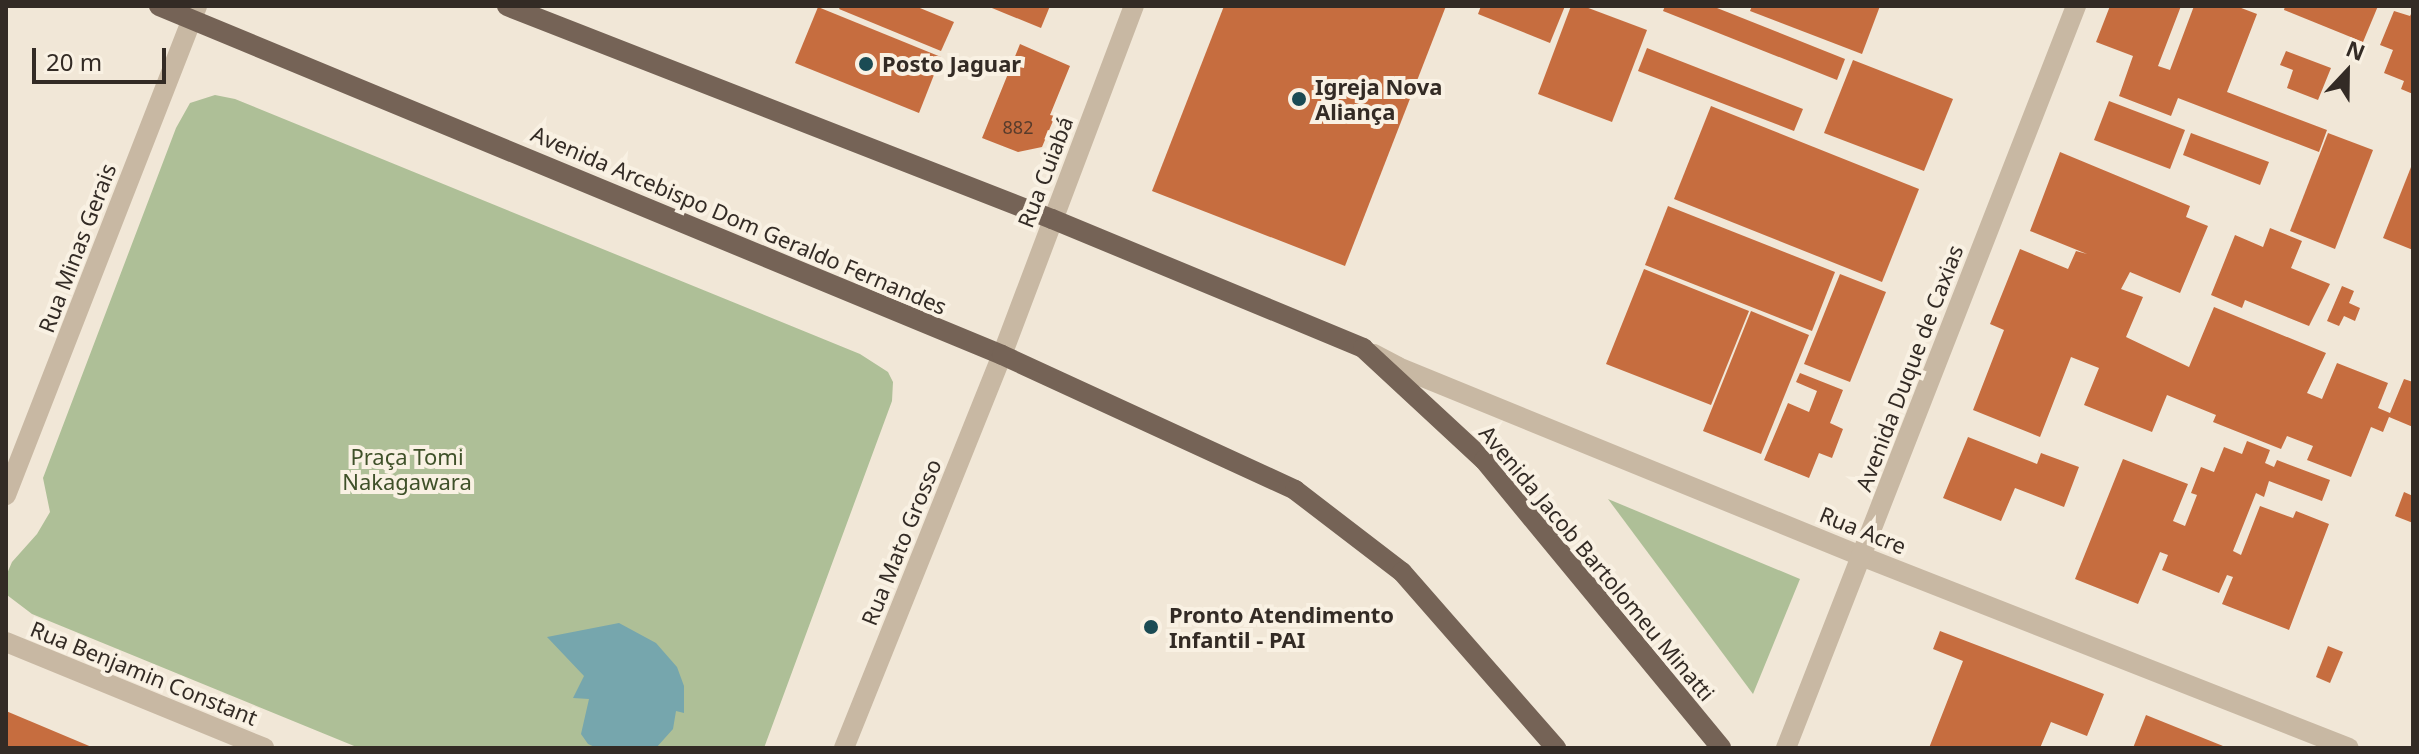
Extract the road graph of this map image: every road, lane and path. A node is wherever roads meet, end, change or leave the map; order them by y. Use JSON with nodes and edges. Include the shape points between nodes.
{"nodes":[{"id":1,"x":159,"y":6,"type":"edge"},
{"id":2,"x":507,"y":6,"type":"edge"},
{"id":3,"x":1134,"y":6,"type":"edge"},
{"id":4,"x":2076,"y":6,"type":"edge"},
{"id":5,"x":194,"y":12,"type":"edge"},
{"id":6,"x":1052,"y":219,"type":"junction"},
{"id":7,"x":1363,"y":348,"type":"junction"},
{"id":8,"x":1002,"y":355,"type":"junction"},
{"id":9,"x":6,"y":495,"type":"edge"},
{"id":10,"x":1861,"y":556,"type":"junction"},
{"id":11,"x":6,"y":642,"type":"edge"},
{"id":12,"x":264,"y":748,"type":"edge"},
{"id":13,"x":844,"y":748,"type":"edge"},
{"id":14,"x":1556,"y":748,"type":"edge"},
{"id":15,"x":1721,"y":748,"type":"edge"},
{"id":16,"x":1786,"y":748,"type":"edge"},
{"id":17,"x":2349,"y":748,"type":"edge"}],
"edges":[{"from":1,"to":5,"type":"main road","name":"Avenida Arcebispo Dom Geraldo Fernandes"},
{"from":2,"to":6,"type":"main road"},
{"from":3,"to":6,"type":"street","name":"Rua Cuiabá"},
{"from":4,"to":10,"type":"street","name":"Avenida Duque de Caxias"},
{"from":5,"to":8,"type":"main road","name":"Avenida Arcebispo Dom Geraldo Fernandes"},
{"from":5,"to":9,"type":"street","name":"Rua Minas Gerais"},
{"from":6,"to":7,"type":"main road"},
{"from":6,"to":8,"type":"street","name":"Rua Cuiabá"},
{"from":7,"to":10,"type":"street","name":"Rua Acre","via":[[1398,367]]},
{"from":7,"to":15,"type":"main road","name":"Avenida Jacob Bartolomeu Minatti","via":[[1484,460]]},
{"from":8,"to":13,"type":"street","name":"Rua Mato Grosso"},
{"from":8,"to":14,"type":"main road","name":"Avenida Arcebispo Dom Geraldo Fernandes","via":[[1295,490],[1402,572]]},
{"from":10,"to":16,"type":"street","name":"Avenida Duque de Caxias"},
{"from":10,"to":17,"type":"street","name":"Rua Acre"},
{"from":11,"to":12,"type":"street","name":"Rua Benjamin Constant"}]}
